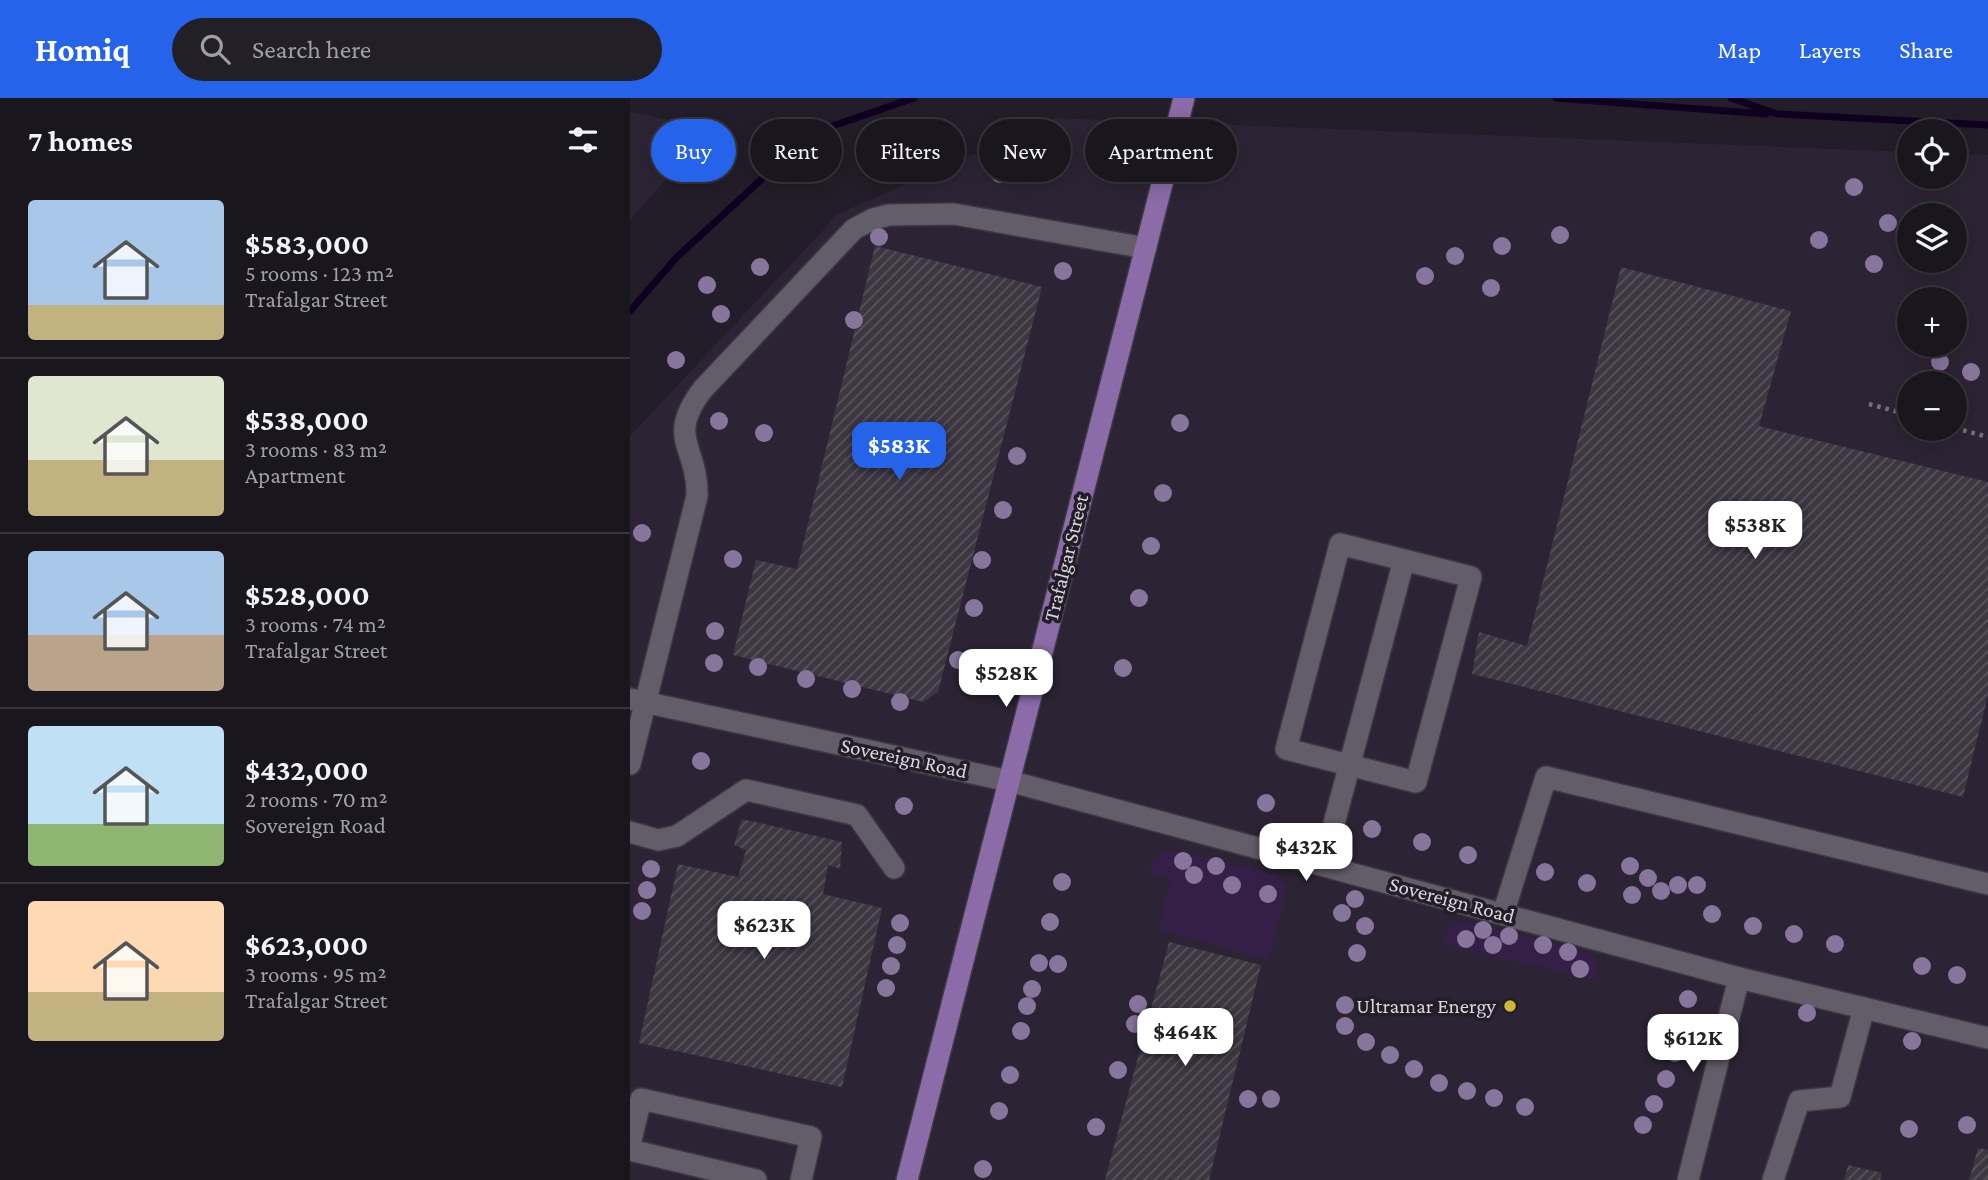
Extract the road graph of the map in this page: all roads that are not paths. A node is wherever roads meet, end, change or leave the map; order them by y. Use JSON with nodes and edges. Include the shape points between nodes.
{"nodes":[{"id":1,"x":1184,"y":98,"type":"edge"},
{"id":2,"x":1146,"y":248,"type":"junction"},
{"id":3,"x":1404,"y":560,"type":"junction"},
{"id":4,"x":637,"y":700,"type":"edge"},
{"id":5,"x":630,"y":764,"type":"edge"},
{"id":6,"x":1349,"y":766,"type":"junction"},
{"id":7,"x":1009,"y":781,"type":"junction"},
{"id":8,"x":630,"y":832,"type":"edge"},
{"id":9,"x":1323,"y":865,"type":"junction"},
{"id":10,"x":894,"y":869,"type":"dead end"},
{"id":11,"x":1988,"y":884,"type":"edge"},
{"id":12,"x":1503,"y":914,"type":"junction"},
{"id":13,"x":1739,"y":978,"type":"junction"},
{"id":14,"x":1864,"y":1008,"type":"junction"},
{"id":15,"x":1988,"y":1038,"type":"edge"},
{"id":16,"x":630,"y":1144,"type":"edge"},
{"id":17,"x":630,"y":1150,"type":"edge"},
{"id":18,"x":757,"y":1180,"type":"edge"},
{"id":19,"x":801,"y":1180,"type":"edge"},
{"id":20,"x":907,"y":1180,"type":"edge"},
{"id":21,"x":1688,"y":1180,"type":"edge"},
{"id":22,"x":1773,"y":1180,"type":"edge"}],
"edges":[{"from":1,"to":2,"type":"main road","name":"Trafalgar Street"},
{"from":2,"to":4,"type":"street","via":[[954,214],[889,215],[854,229],[690,405],[683,434],[694,466],[697,496]]},
{"from":2,"to":7,"type":"main road","name":"Trafalgar Street"},
{"from":3,"to":6,"type":"street"},
{"from":3,"to":6,"type":"street","via":[[1340,544],[1286,749]]},
{"from":3,"to":6,"type":"street","via":[[1471,577],[1416,782]]},
{"from":4,"to":5,"type":"street"},
{"from":4,"to":7,"type":"street","name":"Sovereign Road"},
{"from":6,"to":9,"type":"street"},
{"from":7,"to":9,"type":"street","name":"Sovereign Road"},
{"from":7,"to":20,"type":"main road","name":"Trafalgar Street"},
{"from":8,"to":10,"type":"street","via":[[657,840],[677,836],[746,790],[857,816]]},
{"from":9,"to":12,"type":"street","name":"Sovereign Road"},
{"from":11,"to":12,"type":"street","via":[[1546,776]]},
{"from":12,"to":13,"type":"street","name":"Sovereign Road"},
{"from":13,"to":14,"type":"street","name":"Sovereign Road"},
{"from":13,"to":21,"type":"street"},
{"from":14,"to":15,"type":"street","name":"Sovereign Road"},
{"from":14,"to":22,"type":"street","via":[[1840,1097],[1799,1101]]},
{"from":16,"to":19,"type":"street","via":[[641,1099],[811,1137]]},
{"from":17,"to":18,"type":"street"}]}
